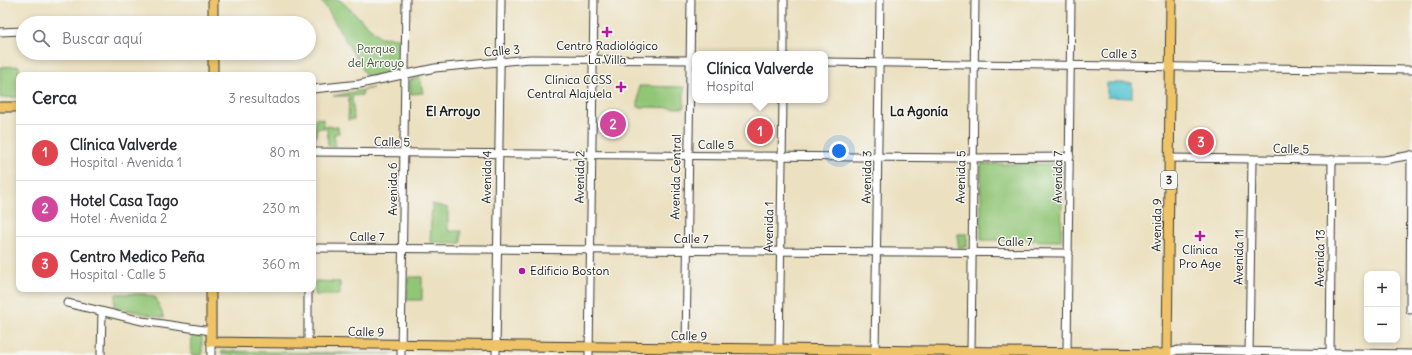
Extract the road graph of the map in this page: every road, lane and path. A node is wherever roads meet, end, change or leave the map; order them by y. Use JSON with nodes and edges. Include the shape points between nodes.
{"nodes":[{"id":1,"x":213,"y":0,"type":"edge"},
{"id":2,"x":406,"y":0,"type":"edge"},
{"id":3,"x":501,"y":0,"type":"edge"},
{"id":4,"x":594,"y":0,"type":"edge"},
{"id":5,"x":691,"y":0,"type":"edge"},
{"id":6,"x":784,"y":0,"type":"edge"},
{"id":7,"x":880,"y":0,"type":"edge"},
{"id":8,"x":975,"y":0,"type":"edge"},
{"id":9,"x":1071,"y":0,"type":"edge"},
{"id":10,"x":1171,"y":0,"type":"edge"},
{"id":11,"x":213,"y":16,"type":"edge"},
{"id":12,"x":16,"y":31,"type":"edge"},
{"id":13,"x":0,"y":32,"type":"edge"},
{"id":14,"x":693,"y":51,"type":"edge"},
{"id":15,"x":784,"y":51,"type":"edge"},
{"id":16,"x":593,"y":59,"type":"junction"},
{"id":17,"x":213,"y":60,"type":"edge"},
{"id":18,"x":692,"y":60,"type":"edge"},
{"id":19,"x":500,"y":62,"type":"junction"},
{"id":20,"x":828,"y":62,"type":"edge"},
{"id":21,"x":879,"y":62,"type":"junction"},
{"id":22,"x":974,"y":64,"type":"junction"},
{"id":23,"x":1071,"y":65,"type":"junction"},
{"id":24,"x":1171,"y":66,"type":"junction"},
{"id":25,"x":1412,"y":70,"type":"edge"},
{"id":26,"x":213,"y":72,"type":"edge"},
{"id":27,"x":405,"y":74,"type":"junction"},
{"id":28,"x":692,"y":79,"type":"edge"},
{"id":29,"x":316,"y":89,"type":"edge"},
{"id":30,"x":783,"y":103,"type":"edge"},
{"id":31,"x":0,"y":107,"type":"edge"},
{"id":32,"x":16,"y":107,"type":"edge"},
{"id":33,"x":316,"y":152,"type":"edge"},
{"id":34,"x":404,"y":153,"type":"junction"},
{"id":35,"x":498,"y":154,"type":"junction"},
{"id":36,"x":591,"y":154,"type":"junction"},
{"id":37,"x":1411,"y":155,"type":"edge"},
{"id":38,"x":688,"y":156,"type":"junction"},
{"id":39,"x":782,"y":156,"type":"junction"},
{"id":40,"x":878,"y":157,"type":"junction"},
{"id":41,"x":1070,"y":157,"type":"junction"},
{"id":42,"x":974,"y":158,"type":"junction"},
{"id":43,"x":1169,"y":158,"type":"junction"},
{"id":44,"x":1252,"y":159,"type":"junction"},
{"id":45,"x":1332,"y":160,"type":"junction"},
{"id":46,"x":316,"y":248,"type":"edge"},
{"id":47,"x":403,"y":248,"type":"junction"},
{"id":48,"x":498,"y":249,"type":"junction"},
{"id":49,"x":590,"y":249,"type":"junction"},
{"id":50,"x":687,"y":250,"type":"junction"},
{"id":51,"x":781,"y":251,"type":"junction"},
{"id":52,"x":877,"y":252,"type":"junction"},
{"id":53,"x":972,"y":253,"type":"junction"},
{"id":54,"x":1069,"y":253,"type":"junction"},
{"id":55,"x":211,"y":292,"type":"edge"},
{"id":56,"x":308,"y":292,"type":"edge"},
{"id":57,"x":67,"y":303,"type":"dead end"},
{"id":58,"x":1410,"y":310,"type":"dead end"},
{"id":59,"x":102,"y":312,"type":"junction"},
{"id":60,"x":211,"y":331,"type":"junction"},
{"id":61,"x":211,"y":342,"type":"junction"},
{"id":62,"x":308,"y":343,"type":"junction"},
{"id":63,"x":401,"y":345,"type":"junction"},
{"id":64,"x":496,"y":350,"type":"edge"},
{"id":65,"x":590,"y":351,"type":"edge"},
{"id":66,"x":685,"y":352,"type":"edge"},
{"id":67,"x":779,"y":352,"type":"edge"},
{"id":68,"x":875,"y":353,"type":"edge"},
{"id":69,"x":1249,"y":353,"type":"edge"},
{"id":70,"x":971,"y":354,"type":"edge"},
{"id":71,"x":1067,"y":354,"type":"edge"},
{"id":72,"x":1330,"y":354,"type":"edge"},
{"id":73,"x":1412,"y":354,"type":"edge"},
{"id":74,"x":101,"y":355,"type":"edge"},
{"id":75,"x":211,"y":355,"type":"edge"},
{"id":76,"x":401,"y":355,"type":"edge"},
{"id":77,"x":1168,"y":355,"type":"edge"}],
"edges":[{"from":1,"to":11,"type":"main road"},
{"from":2,"to":27,"type":"street","name":"Avenida 6"},
{"from":3,"to":19,"type":"street","name":"Avenida 4"},
{"from":4,"to":16,"type":"street","name":"Avenida 2"},
{"from":5,"to":14,"type":"street","name":"Avenida Central"},
{"from":6,"to":15,"type":"street"},
{"from":7,"to":21,"type":"street","name":"Avenida 3"},
{"from":8,"to":22,"type":"street","name":"Avenida 5"},
{"from":9,"to":23,"type":"street","name":"Avenida 7"},
{"from":10,"to":24,"type":"main road","name":"Avenida 9","number":"3"},
{"from":12,"to":13,"type":"street"},
{"from":16,"to":18,"type":"street","name":"Calle 3"},
{"from":16,"to":19,"type":"street","name":"Calle 3"},
{"from":16,"to":36,"type":"street","name":"Avenida 2"},
{"from":17,"to":26,"type":"main road"},
{"from":19,"to":27,"type":"street","name":"Calle 3","via":[[435,68]]},
{"from":19,"to":35,"type":"street","name":"Avenida 4"},
{"from":20,"to":21,"type":"street","name":"Calle 3"},
{"from":21,"to":22,"type":"street","name":"Calle 3"},
{"from":21,"to":40,"type":"street","name":"Avenida 3"},
{"from":22,"to":23,"type":"street","name":"Calle 3"},
{"from":22,"to":42,"type":"street","name":"Avenida 5"},
{"from":23,"to":24,"type":"street","name":"Calle 3"},
{"from":23,"to":41,"type":"street","name":"Avenida 7"},
{"from":24,"to":25,"type":"street","name":"Calle 3"},
{"from":24,"to":43,"type":"main road","name":"Avenida 9","number":"3"},
{"from":27,"to":29,"type":"street","name":"Calle 3","via":[[360,84]]},
{"from":27,"to":34,"type":"street","name":"Avenida 6"},
{"from":28,"to":38,"type":"street","name":"Avenida Central"},
{"from":30,"to":39,"type":"street","name":"Avenida 1"},
{"from":31,"to":32,"type":"main road"},
{"from":33,"to":34,"type":"street","name":"Calle 5"},
{"from":34,"to":35,"type":"street","name":"Calle 5"},
{"from":34,"to":47,"type":"street","name":"Avenida 6"},
{"from":35,"to":36,"type":"street","name":"Calle 5"},
{"from":35,"to":48,"type":"street","name":"Avenida 4"},
{"from":36,"to":38,"type":"street","name":"Calle 5"},
{"from":36,"to":49,"type":"street","name":"Avenida 2"},
{"from":37,"to":45,"type":"street","name":"Calle 5","via":[[1384,160]]},
{"from":37,"to":58,"type":"street"},
{"from":38,"to":39,"type":"street","name":"Calle 5"},
{"from":38,"to":50,"type":"street","name":"Avenida Central"},
{"from":39,"to":40,"type":"street","name":"Calle 5"},
{"from":39,"to":51,"type":"street","name":"Avenida 1"},
{"from":40,"to":42,"type":"street","name":"Calle 5"},
{"from":40,"to":52,"type":"street","name":"Avenida 3"},
{"from":41,"to":42,"type":"street","name":"Calle 5"},
{"from":41,"to":54,"type":"street","name":"Avenida 7"},
{"from":42,"to":53,"type":"street","name":"Avenida 5"},
{"from":43,"to":44,"type":"street","name":"Calle 5"},
{"from":43,"to":77,"type":"main road","name":"Avenida 9","number":"3"},
{"from":44,"to":45,"type":"street","name":"Calle 5"},
{"from":44,"to":69,"type":"street","name":"Avenida 11"},
{"from":45,"to":72,"type":"street","name":"Avenida 13"},
{"from":46,"to":47,"type":"street","name":"Calle 7"},
{"from":47,"to":48,"type":"street","name":"Calle 7"},
{"from":47,"to":63,"type":"street","name":"Avenida 6"},
{"from":48,"to":49,"type":"street","name":"Calle 7"},
{"from":48,"to":64,"type":"street","name":"Avenida 4"},
{"from":49,"to":50,"type":"street","name":"Calle 7"},
{"from":49,"to":65,"type":"street","name":"Avenida 2"},
{"from":50,"to":51,"type":"street","name":"Calle 7"},
{"from":50,"to":66,"type":"street","name":"Avenida Central"},
{"from":51,"to":52,"type":"street","name":"Calle 7"},
{"from":51,"to":67,"type":"street","name":"Avenida 1"},
{"from":52,"to":53,"type":"street","name":"Calle 7"},
{"from":52,"to":68,"type":"street","name":"Avenida 3"},
{"from":53,"to":54,"type":"street","name":"Calle 7"},
{"from":53,"to":70,"type":"street","name":"Avenida 5"},
{"from":54,"to":71,"type":"street","name":"Avenida 7"},
{"from":55,"to":60,"type":"main road"},
{"from":56,"to":62,"type":"street"},
{"from":57,"to":59,"type":"street"},
{"from":59,"to":60,"type":"street"},
{"from":59,"to":74,"type":"street"},
{"from":60,"to":61,"type":"main road"},
{"from":61,"to":62,"type":"main road","name":"Calle 9"},
{"from":61,"to":75,"type":"street"},
{"from":62,"to":63,"type":"main road","name":"Calle 9"},
{"from":63,"to":64,"type":"main road","name":"Calle 9"},
{"from":63,"to":76,"type":"street","name":"Avenida 6"},
{"from":64,"to":65,"type":"main road","name":"Calle 9"},
{"from":65,"to":66,"type":"main road","name":"Calle 9"},
{"from":66,"to":67,"type":"main road","name":"Calle 9"},
{"from":67,"to":68,"type":"main road","name":"Calle 9"},
{"from":68,"to":70,"type":"main road","name":"Calle 9"},
{"from":69,"to":72,"type":"street"},
{"from":69,"to":77,"type":"street","via":[[1178,350]]},
{"from":70,"to":71,"type":"main road","name":"Calle 9"},
{"from":71,"to":77,"type":"main road","name":"Calle 9"},
{"from":72,"to":73,"type":"street"}]}
